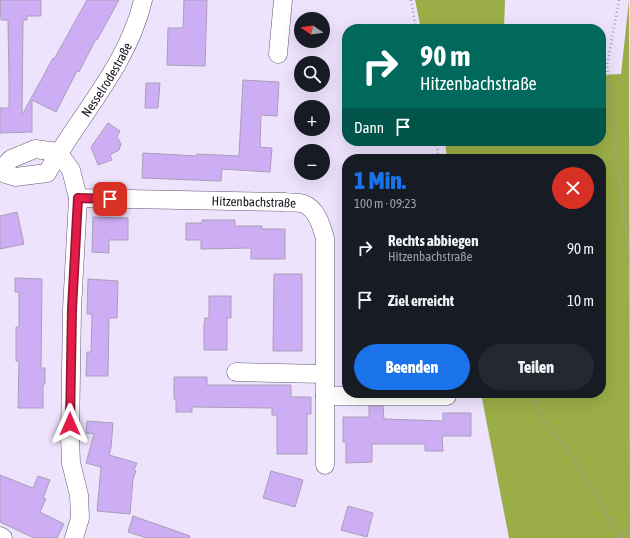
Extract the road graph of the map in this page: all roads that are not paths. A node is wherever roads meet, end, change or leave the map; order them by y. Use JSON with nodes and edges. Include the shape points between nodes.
{"nodes":[{"id":1,"x":143,"y":0,"type":"edge"},
{"id":2,"x":283,"y":0,"type":"edge"},
{"id":3,"x":278,"y":54,"type":"dead end"},
{"id":4,"x":58,"y":152,"type":"junction"},
{"id":5,"x":0,"y":171,"type":"edge"},
{"id":6,"x":78,"y":198,"type":"junction"},
{"id":7,"x":236,"y":372,"type":"dead end"},
{"id":8,"x":324,"y":374,"type":"junction"},
{"id":9,"x":325,"y":396,"type":"junction"},
{"id":10,"x":342,"y":396,"type":"edge"},
{"id":11,"x":325,"y":465,"type":"dead end"},
{"id":12,"x":0,"y":536,"type":"edge"},
{"id":13,"x":4,"y":538,"type":"edge"},
{"id":14,"x":74,"y":538,"type":"edge"}],
"edges":[{"from":1,"to":4,"type":"street","name":"Nesselrodestraße","via":[[124,51],[101,91]]},
{"from":2,"to":3,"type":"street"},
{"from":4,"to":5,"type":"street","name":"Nesselrodestraße","via":[[47,173],[15,178]]},
{"from":4,"to":6,"type":"street","via":[[71,170]]},
{"from":6,"to":8,"type":"street","name":"Hitzenbachstraße","via":[[285,202],[303,204],[311,209],[319,220],[325,238]]},
{"from":6,"to":14,"type":"street","via":[[72,309],[70,422],[71,464],[79,494],[80,518]]},
{"from":7,"to":8,"type":"street"},
{"from":8,"to":9,"type":"street","name":"Hitzenbachstraße"},
{"from":9,"to":10,"type":"street"},
{"from":9,"to":11,"type":"street","name":"Hitzenbachstraße"},
{"from":12,"to":13,"type":"street"}]}
